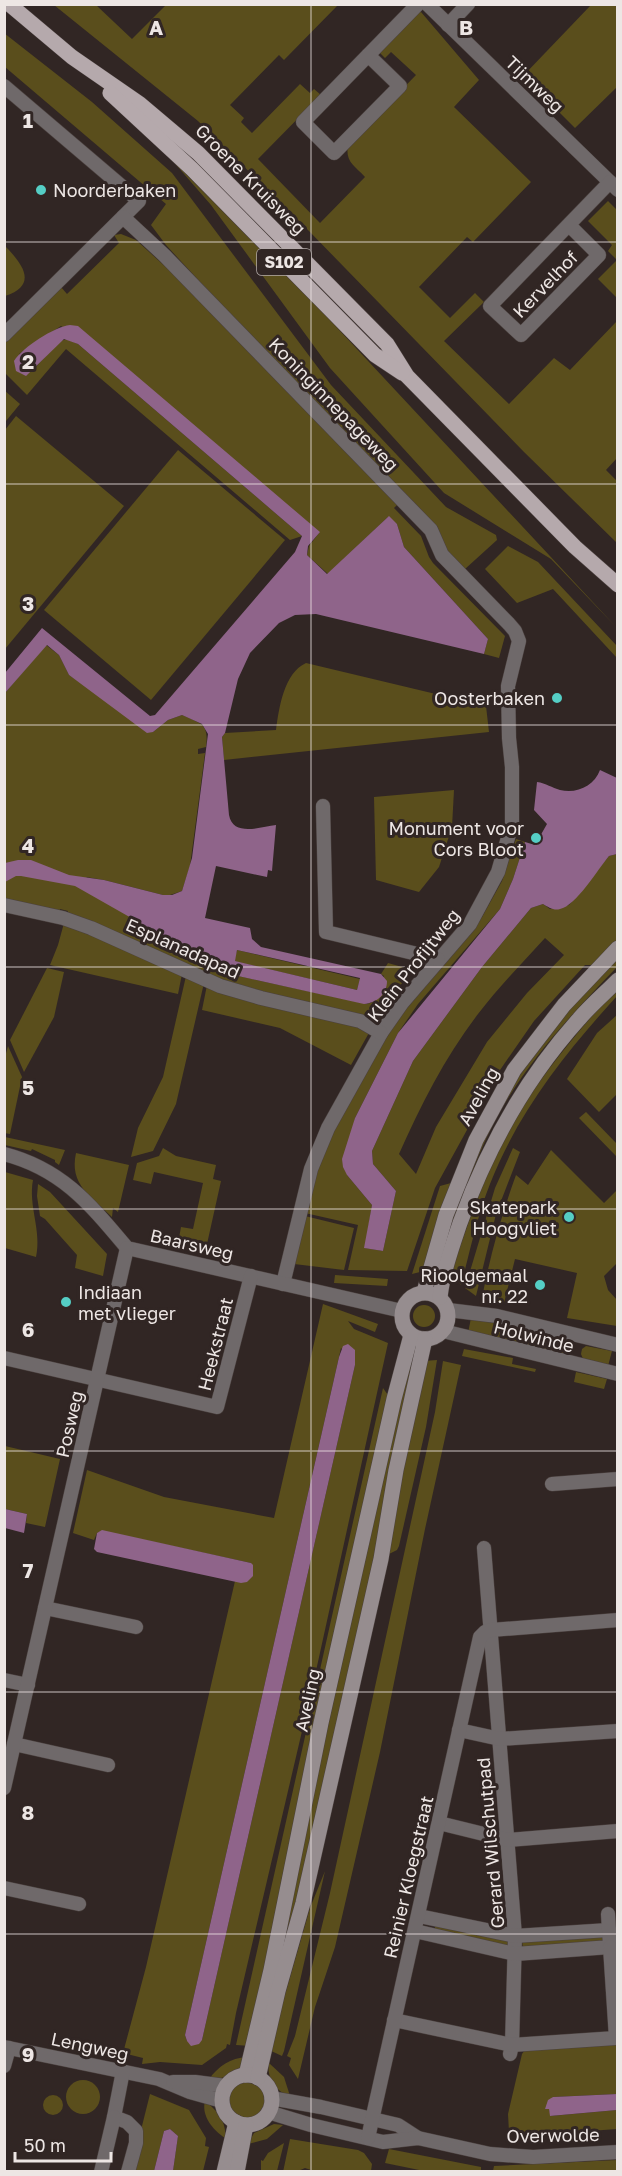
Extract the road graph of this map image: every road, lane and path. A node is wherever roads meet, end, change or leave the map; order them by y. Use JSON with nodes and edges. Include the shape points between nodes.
{"nodes":[{"id":1,"x":9,"y":4,"type":"edge"},
{"id":2,"x":417,"y":4,"type":"edge"},
{"id":3,"x":427,"y":4,"type":"edge"},
{"id":4,"x":468,"y":4,"type":"edge"},
{"id":5,"x":448,"y":25,"type":"junction"},
{"id":6,"x":368,"y":55,"type":"junction"},
{"id":7,"x":4,"y":86,"type":"edge"},
{"id":8,"x":614,"y":186,"type":"edge"},
{"id":9,"x":123,"y":217,"type":"junction"},
{"id":10,"x":569,"y":225,"type":"junction"},
{"id":11,"x":4,"y":335,"type":"edge"},
{"id":12,"x":616,"y":586,"type":"edge"},
{"id":13,"x":509,"y":624,"type":"joint"},
{"id":14,"x":323,"y":806,"type":"dead end"},
{"id":15,"x":4,"y":905,"type":"edge"},
{"id":16,"x":618,"y":948,"type":"edge"},
{"id":17,"x":438,"y":959,"type":"junction"},
{"id":18,"x":618,"y":980,"type":"edge"},
{"id":19,"x":381,"y":1033,"type":"junction"},
{"id":20,"x":4,"y":1154,"type":"edge"},
{"id":21,"x":127,"y":1248,"type":"junction"},
{"id":22,"x":251,"y":1276,"type":"junction"},
{"id":23,"x":283,"y":1284,"type":"junction"},
{"id":24,"x":424,"y":1293,"type":"junction"},
{"id":25,"x":444,"y":1304,"type":"junction"},
{"id":26,"x":402,"y":1311,"type":"junction"},
{"id":27,"x":443,"y":1331,"type":"junction"},
{"id":28,"x":418,"y":1337,"type":"junction"},
{"id":29,"x":618,"y":1345,"type":"edge"},
{"id":30,"x":5,"y":1363,"type":"edge"},
{"id":31,"x":618,"y":1374,"type":"edge"},
{"id":32,"x":98,"y":1379,"type":"junction"},
{"id":33,"x":618,"y":1479,"type":"edge"},
{"id":34,"x":552,"y":1484,"type":"dead end"},
{"id":35,"x":484,"y":1548,"type":"dead end"},
{"id":36,"x":45,"y":1608,"type":"junction"},
{"id":37,"x":618,"y":1620,"type":"edge"},
{"id":38,"x":136,"y":1628,"type":"dead end"},
{"id":39,"x":491,"y":1630,"type":"junction"},
{"id":40,"x":4,"y":1680,"type":"edge"},
{"id":41,"x":28,"y":1685,"type":"junction"},
{"id":42,"x":459,"y":1730,"type":"junction"},
{"id":43,"x":618,"y":1731,"type":"edge"},
{"id":44,"x":500,"y":1739,"type":"junction"},
{"id":45,"x":14,"y":1744,"type":"junction"},
{"id":46,"x":108,"y":1765,"type":"dead end"},
{"id":47,"x":4,"y":1788,"type":"edge"},
{"id":48,"x":439,"y":1823,"type":"junction"},
{"id":49,"x":618,"y":1831,"type":"edge"},
{"id":50,"x":508,"y":1840,"type":"junction"},
{"id":51,"x":4,"y":1888,"type":"edge"},
{"id":52,"x":80,"y":1904,"type":"dead end"},
{"id":53,"x":608,"y":1914,"type":"dead end"},
{"id":54,"x":419,"y":1916,"type":"junction"},
{"id":55,"x":609,"y":1930,"type":"junction"},
{"id":56,"x":415,"y":1931,"type":"junction"},
{"id":57,"x":515,"y":1936,"type":"junction"},
{"id":58,"x":610,"y":1947,"type":"junction"},
{"id":59,"x":515,"y":1954,"type":"junction"},
{"id":60,"x":393,"y":2020,"type":"junction"},
{"id":61,"x":7,"y":2047,"type":"edge"},
{"id":62,"x":511,"y":2049,"type":"junction"},
{"id":63,"x":4,"y":2066,"type":"edge"},
{"id":64,"x":123,"y":2071,"type":"junction"},
{"id":65,"x":252,"y":2077,"type":"junction"},
{"id":66,"x":224,"y":2093,"type":"junction"},
{"id":67,"x":270,"y":2105,"type":"junction"},
{"id":68,"x":114,"y":2117,"type":"junction"},
{"id":69,"x":372,"y":2119,"type":"junction"},
{"id":70,"x":241,"y":2123,"type":"junction"},
{"id":71,"x":368,"y":2138,"type":"junction"},
{"id":72,"x":418,"y":2138,"type":"junction"},
{"id":73,"x":618,"y":2152,"type":"edge"},
{"id":74,"x":101,"y":2172,"type":"edge"},
{"id":75,"x":128,"y":2172,"type":"edge"},
{"id":76,"x":224,"y":2172,"type":"edge"},
{"id":77,"x":237,"y":2172,"type":"edge"}],
"edges":[{"from":1,"to":12,"type":"main road","name":"Groene Kruisweg","number":"S102","via":[[198,153],[387,344],[407,376]]},
{"from":2,"to":6,"type":"street"},
{"from":3,"to":5,"type":"street","name":"Tijmweg"},
{"from":4,"to":5,"type":"street"},
{"from":5,"to":8,"type":"street","name":"Tijmweg"},
{"from":6,"to":6,"type":"street","via":[[400,86],[334,153],[303,122]]},
{"from":7,"to":9,"type":"street","via":[[139,201]]},
{"from":8,"to":10,"type":"street","name":"Kervelhof"},
{"from":9,"to":11,"type":"street"},
{"from":9,"to":13,"type":"street","name":"Koninginnepageweg","via":[[431,530],[442,555]]},
{"from":10,"to":10,"type":"street","name":"Kervelhof","via":[[490,306],[521,335],[599,255]]},
{"from":13,"to":17,"type":"street","name":"Klein Profijtweg","via":[[519,641],[508,686],[512,824],[498,872],[470,924]]},
{"from":14,"to":17,"type":"street","via":[[326,932]]},
{"from":15,"to":19,"type":"street","name":"Esplanadapad","via":[[92,928],[220,986],[360,1021]]},
{"from":16,"to":24,"type":"main road","name":"Aveling","via":[[564,1005],[514,1070],[471,1151],[446,1215]]},
{"from":17,"to":19,"type":"street","name":"Klein Profijtweg"},
{"from":18,"to":25,"type":"main road","name":"Aveling","via":[[579,1018],[530,1081],[491,1150],[453,1244]]},
{"from":19,"to":23,"type":"street","name":"Klein Profijtweg","via":[[313,1160]]},
{"from":20,"to":21,"type":"street","name":"Baarsweg","via":[[41,1166],[61,1179]]},
{"from":21,"to":22,"type":"street","name":"Baarsweg"},
{"from":21,"to":32,"type":"street","name":"Posweg"},
{"from":22,"to":23,"type":"street","name":"Baarsweg"},
{"from":22,"to":32,"type":"street","name":"Heekstraat","via":[[218,1407]]},
{"from":23,"to":26,"type":"street","name":"Baarsweg"},
{"from":24,"to":25,"type":"main road"},
{"from":24,"to":26,"type":"main road","via":[[410,1298]]},
{"from":25,"to":27,"type":"main road","via":[[447,1324]]},
{"from":25,"to":29,"type":"street","name":"Holwinde"},
{"from":26,"to":28,"type":"main road","via":[[403,1324]]},
{"from":27,"to":28,"type":"main road","via":[[435,1337]]},
{"from":27,"to":31,"type":"street","name":"Holwinde"},
{"from":28,"to":65,"type":"main road","name":"Aveling","via":[[392,1410],[324,1711]]},
{"from":28,"to":65,"type":"main road","via":[[381,1559],[303,1903]]},
{"from":30,"to":32,"type":"street"},
{"from":32,"to":36,"type":"street","name":"Posweg"},
{"from":33,"to":34,"type":"street"},
{"from":35,"to":39,"type":"street"},
{"from":36,"to":38,"type":"street"},
{"from":36,"to":41,"type":"street","name":"Posweg"},
{"from":37,"to":39,"type":"street"},
{"from":39,"to":42,"type":"street","name":"Reinier Kloegstraat","via":[[480,1637]]},
{"from":39,"to":44,"type":"street","name":"Gerard Wilschutpad"},
{"from":40,"to":41,"type":"street"},
{"from":41,"to":45,"type":"street","name":"Posweg"},
{"from":42,"to":44,"type":"street"},
{"from":42,"to":48,"type":"street","name":"Reinier Kloegstraat"},
{"from":43,"to":44,"type":"street"},
{"from":44,"to":50,"type":"street","name":"Gerard Wilschutpad"},
{"from":45,"to":46,"type":"street"},
{"from":45,"to":47,"type":"street","name":"Posweg"},
{"from":48,"to":50,"type":"street"},
{"from":48,"to":54,"type":"street","name":"Reinier Kloegstraat"},
{"from":49,"to":50,"type":"street"},
{"from":50,"to":57,"type":"street","name":"Gerard Wilschutpad"},
{"from":51,"to":52,"type":"street"},
{"from":53,"to":55,"type":"street"},
{"from":54,"to":56,"type":"street","name":"Reinier Kloegstraat"},
{"from":54,"to":57,"type":"street"},
{"from":55,"to":57,"type":"street"},
{"from":55,"to":58,"type":"street"},
{"from":56,"to":59,"type":"street"},
{"from":56,"to":60,"type":"street","name":"Reinier Kloegstraat"},
{"from":57,"to":59,"type":"street","name":"Gerard Wilschutpad"},
{"from":58,"to":59,"type":"street"},
{"from":58,"to":62,"type":"street","via":[[616,2038]]},
{"from":59,"to":62,"type":"street","name":"Gerard Wilschutpad"},
{"from":60,"to":62,"type":"street"},
{"from":60,"to":69,"type":"street","name":"Reinier Kloegstraat"},
{"from":61,"to":63,"type":"street"},
{"from":61,"to":64,"type":"street","name":"Lengweg"},
{"from":64,"to":66,"type":"street","name":"Lengweg","via":[[190,2092]]},
{"from":64,"to":68,"type":"street"},
{"from":65,"to":66,"type":"main road","via":[[238,2077]]},
{"from":65,"to":67,"type":"main road","via":[[265,2083]]},
{"from":66,"to":70,"type":"main road","via":[[226,2113]]},
{"from":67,"to":69,"type":"street","name":"Overwolde"},
{"from":67,"to":70,"type":"main road","via":[[259,2121]]},
{"from":67,"to":71,"type":"street","name":"Overwolde","via":[[311,2125]]},
{"from":68,"to":74,"type":"street"},
{"from":68,"to":75,"type":"street","via":[[136,2131]]},
{"from":69,"to":71,"type":"street","name":"Reinier Kloegstraat"},
{"from":69,"to":72,"type":"street","name":"Overwolde","via":[[398,2125]]},
{"from":70,"to":76,"type":"main road"},
{"from":70,"to":77,"type":"main road"},
{"from":71,"to":72,"type":"street","name":"Overwolde","via":[[383,2142]]},
{"from":72,"to":73,"type":"street","name":"Overwolde","via":[[490,2154],[533,2157]]}]}
